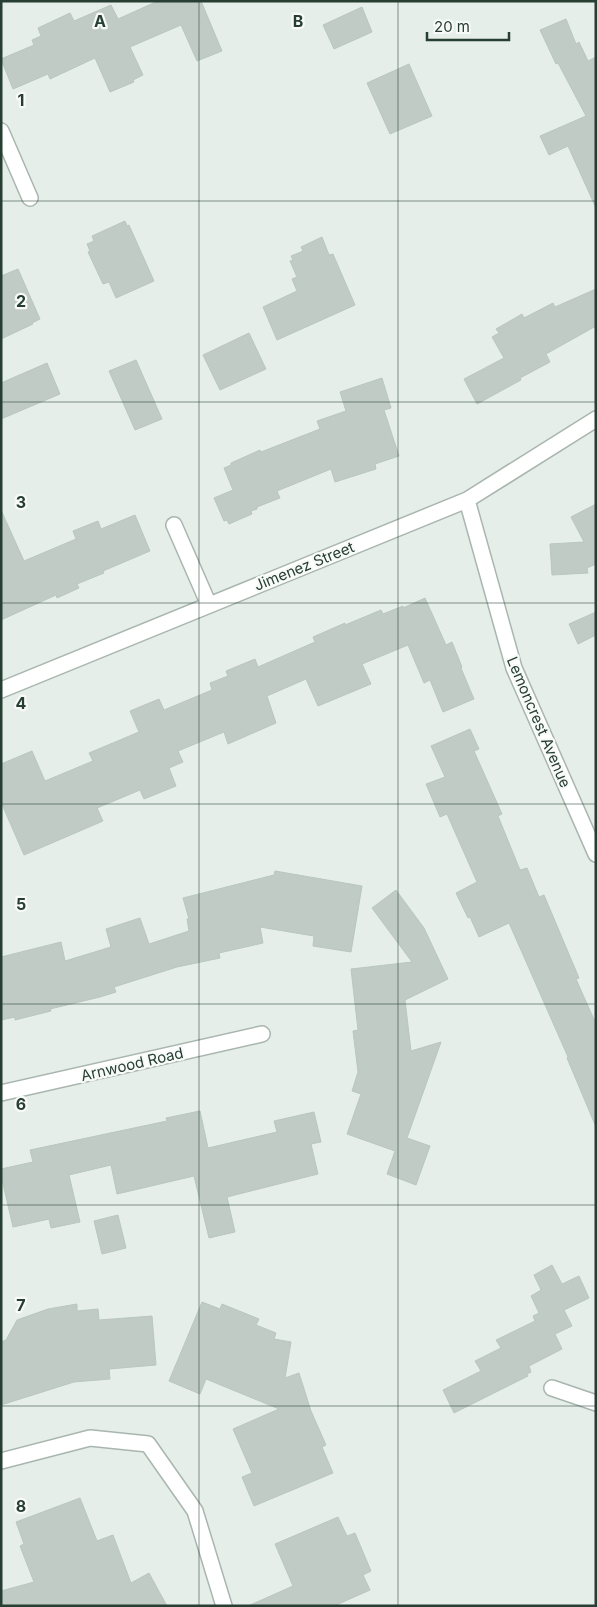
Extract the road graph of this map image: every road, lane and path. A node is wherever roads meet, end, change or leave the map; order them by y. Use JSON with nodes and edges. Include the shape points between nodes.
{"nodes":[{"id":1,"x":1,"y":131,"type":"edge"},
{"id":2,"x":30,"y":198,"type":"dead end"},
{"id":3,"x":596,"y":419,"type":"edge"},
{"id":4,"x":466,"y":500,"type":"junction"},
{"id":5,"x":174,"y":525,"type":"dead end"},
{"id":6,"x":209,"y":605,"type":"junction"},
{"id":7,"x":1,"y":690,"type":"edge"},
{"id":8,"x":596,"y":854,"type":"edge"},
{"id":9,"x":262,"y":1034,"type":"dead end"},
{"id":10,"x":1,"y":1093,"type":"edge"},
{"id":11,"x":552,"y":1388,"type":"dead end"},
{"id":12,"x":596,"y":1403,"type":"edge"},
{"id":13,"x":1,"y":1461,"type":"edge"},
{"id":14,"x":224,"y":1606,"type":"edge"}],
"edges":[{"from":1,"to":2,"type":"street"},
{"from":3,"to":4,"type":"street","name":"Jimenez Street"},
{"from":4,"to":6,"type":"street","name":"Jimenez Street"},
{"from":4,"to":8,"type":"street","name":"Lemoncrest Avenue","via":[[514,668]]},
{"from":5,"to":6,"type":"street"},
{"from":6,"to":7,"type":"street","name":"Jimenez Street"},
{"from":9,"to":10,"type":"street","name":"Arnwood Road"},
{"from":11,"to":12,"type":"street"},
{"from":13,"to":14,"type":"street","via":[[90,1438],[148,1444],[195,1511]]}]}
